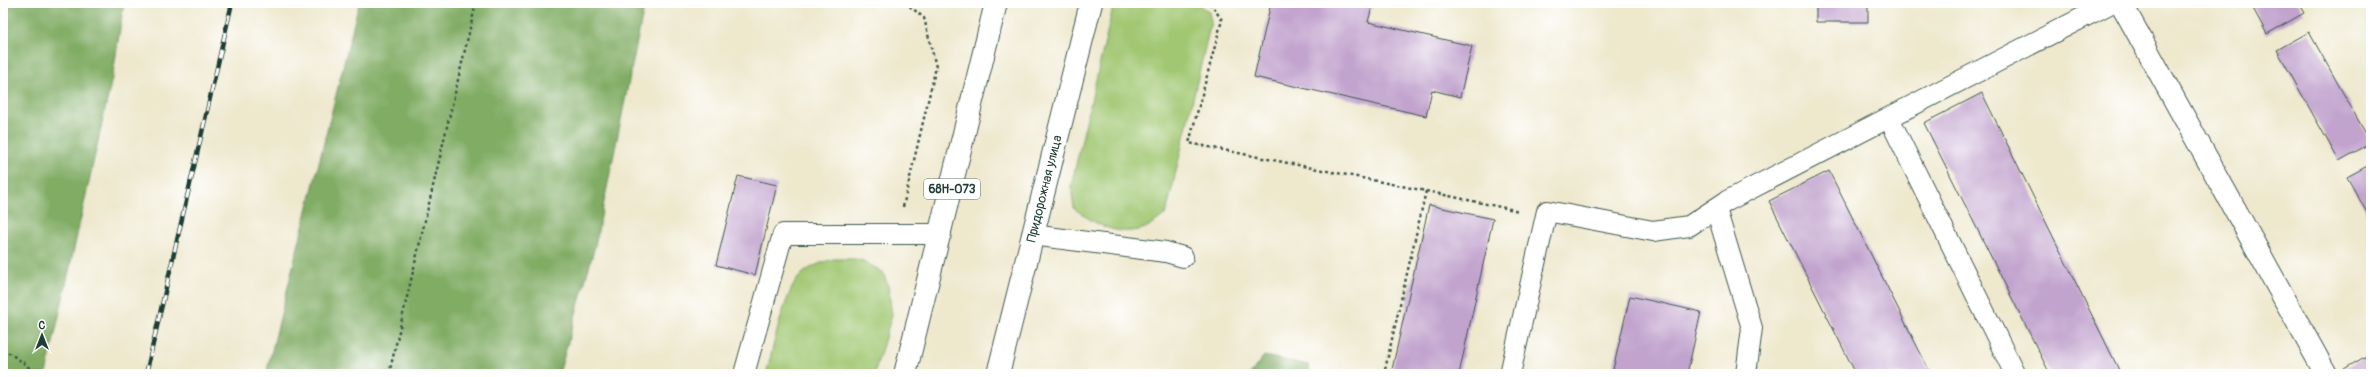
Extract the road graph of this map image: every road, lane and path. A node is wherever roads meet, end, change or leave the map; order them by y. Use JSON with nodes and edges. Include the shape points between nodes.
{"nodes":[{"id":1,"x":476,"y":3,"type":"edge"},
{"id":2,"x":906,"y":3,"type":"edge"},
{"id":3,"x":996,"y":3,"type":"edge"},
{"id":4,"x":1091,"y":3,"type":"edge"},
{"id":5,"x":1210,"y":3,"type":"edge"},
{"id":6,"x":2111,"y":3,"type":"edge"},
{"id":7,"x":2121,"y":3,"type":"edge"},
{"id":8,"x":1890,"y":118,"type":"junction"},
{"id":9,"x":1426,"y":191,"type":"junction"},
{"id":10,"x":1716,"y":209,"type":"junction"},
{"id":11,"x":1546,"y":216,"type":"junction"},
{"id":12,"x":896,"y":234,"type":"junction"},
{"id":13,"x":941,"y":234,"type":"junction"},
{"id":14,"x":1032,"y":235,"type":"junction"},
{"id":15,"x":1183,"y":257,"type":"dead end"},
{"id":16,"x":3,"y":349,"type":"edge"},
{"id":17,"x":33,"y":374,"type":"edge"},
{"id":18,"x":389,"y":374,"type":"edge"},
{"id":19,"x":744,"y":374,"type":"edge"},
{"id":20,"x":905,"y":374,"type":"edge"},
{"id":21,"x":998,"y":374,"type":"edge"},
{"id":22,"x":1384,"y":374,"type":"edge"},
{"id":23,"x":1510,"y":374,"type":"edge"},
{"id":24,"x":1746,"y":374,"type":"edge"},
{"id":25,"x":2015,"y":374,"type":"edge"},
{"id":26,"x":2326,"y":374,"type":"edge"}],
"edges":[{"from":1,"to":18,"type":"path"},
{"from":2,"to":12,"type":"path","via":[[924,18],[936,67]]},
{"from":3,"to":13,"type":"main road","number":"68Н-073"},
{"from":4,"to":14,"type":"main road","name":"Придорожная улица"},
{"from":5,"to":9,"type":"path","via":[[1222,20],[1189,143]]},
{"from":6,"to":8,"type":"lane"},
{"from":7,"to":26,"type":"main road"},
{"from":8,"to":10,"type":"lane"},
{"from":8,"to":25,"type":"lane"},
{"from":9,"to":11,"type":"path"},
{"from":9,"to":22,"type":"path"},
{"from":10,"to":11,"type":"lane","via":[[1690,226],[1653,231],[1548,211]]},
{"from":10,"to":24,"type":"lane","via":[[1752,328]]},
{"from":11,"to":23,"type":"lane"},
{"from":12,"to":13,"type":"lane"},
{"from":12,"to":19,"type":"lane","via":[[783,234]]},
{"from":13,"to":20,"type":"main road","number":"68Н-073"},
{"from":14,"to":15,"type":"lane","via":[[1166,252]]},
{"from":14,"to":21,"type":"main road","name":"Придорожная улица"},
{"from":16,"to":17,"type":"path","via":[[27,366]]}]}
